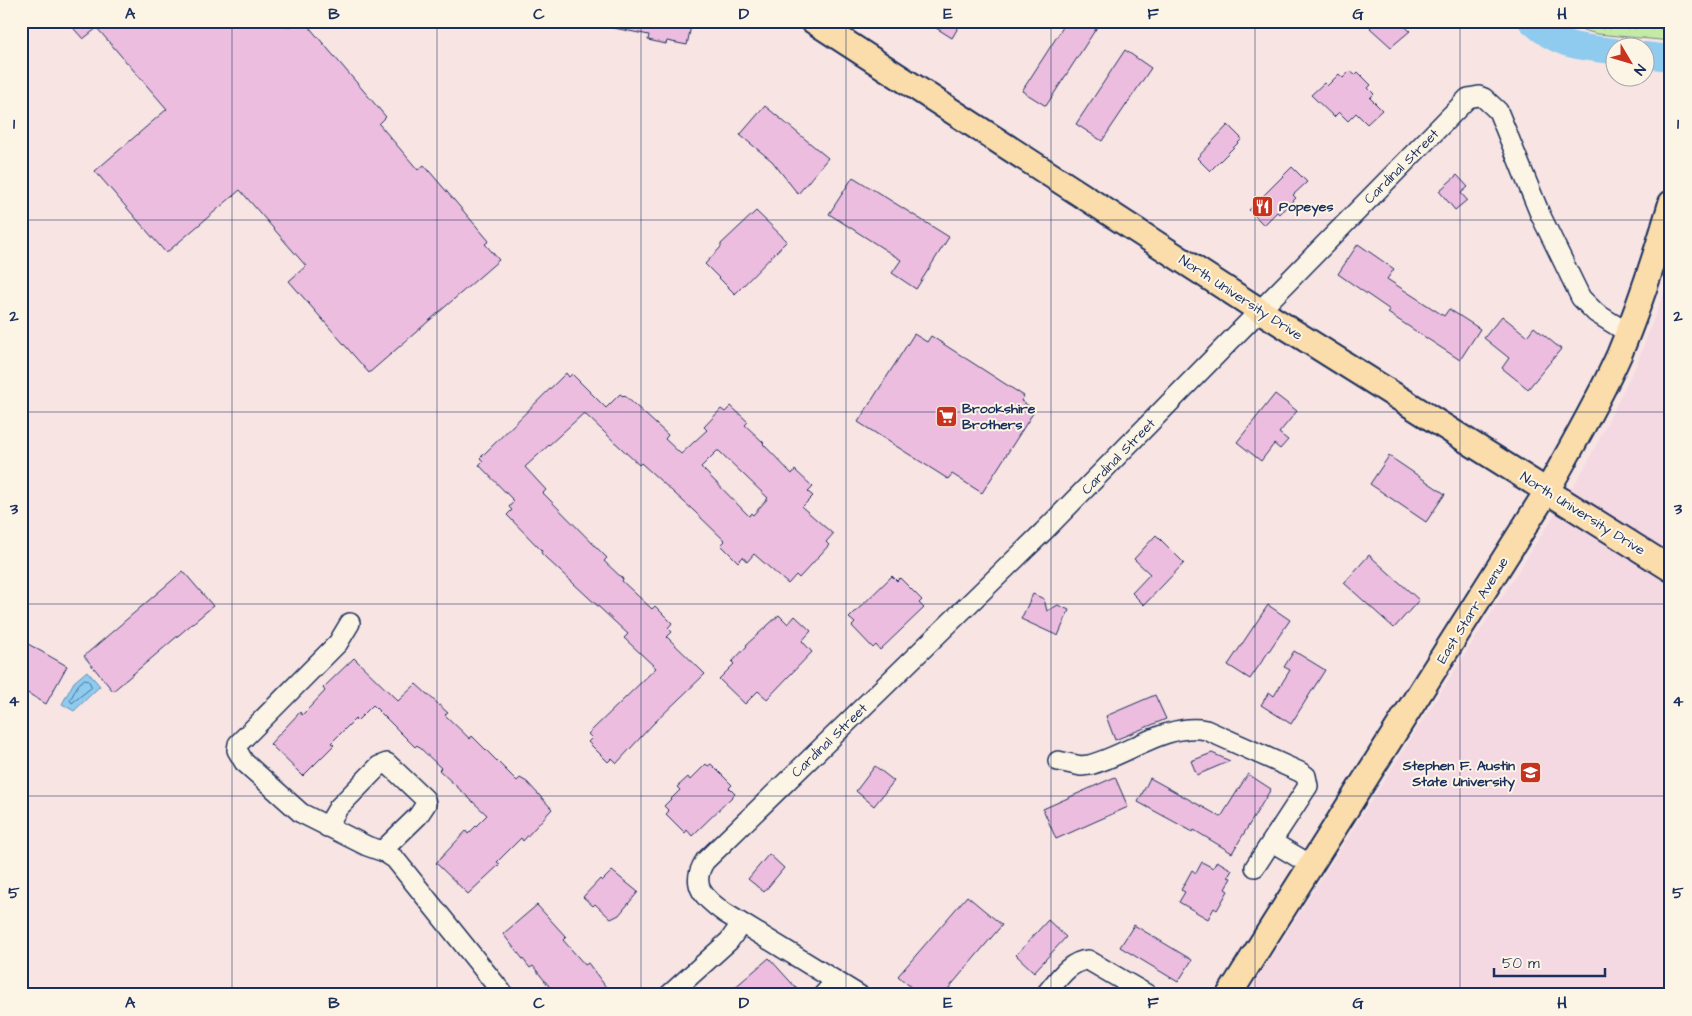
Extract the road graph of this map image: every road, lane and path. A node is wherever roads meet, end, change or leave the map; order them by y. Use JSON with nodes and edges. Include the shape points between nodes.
{"nodes":[{"id":1,"x":813,"y":21,"type":"edge"},
{"id":2,"x":1671,"y":203,"type":"edge"},
{"id":3,"x":1259,"y":310,"type":"junction"},
{"id":4,"x":1628,"y":333,"type":"junction"},
{"id":5,"x":1547,"y":491,"type":"junction"},
{"id":6,"x":1671,"y":569,"type":"edge"},
{"id":7,"x":350,"y":623,"type":"dead end"},
{"id":8,"x":1058,"y":761,"type":"dead end"},
{"id":9,"x":327,"y":827,"type":"junction"},
{"id":10,"x":1272,"y":842,"type":"junction"},
{"id":11,"x":382,"y":851,"type":"junction"},
{"id":12,"x":1311,"y":865,"type":"junction"},
{"id":13,"x":1255,"y":867,"type":"dead end"},
{"id":14,"x":742,"y":924,"type":"junction"},
{"id":15,"x":836,"y":981,"type":"junction"},
{"id":16,"x":504,"y":995,"type":"edge"},
{"id":17,"x":669,"y":995,"type":"edge"},
{"id":18,"x":823,"y":995,"type":"edge"},
{"id":19,"x":859,"y":995,"type":"edge"},
{"id":20,"x":1045,"y":995,"type":"edge"},
{"id":21,"x":1148,"y":995,"type":"edge"},
{"id":22,"x":1229,"y":995,"type":"edge"}],
"edges":[{"from":1,"to":3,"type":"main road","name":"North University Drive"},
{"from":2,"to":4,"type":"main road","name":"East Starr Avenue"},
{"from":3,"to":4,"type":"street","name":"Cardinal Street","via":[[1464,102],[1479,96],[1490,101],[1498,111],[1540,214],[1581,298],[1596,313]]},
{"from":3,"to":5,"type":"main road","name":"North University Drive"},
{"from":3,"to":14,"type":"street","name":"Cardinal Street","via":[[1043,532],[705,860],[698,875],[704,896]]},
{"from":4,"to":5,"type":"main road","name":"East Starr Avenue","via":[[1592,411]]},
{"from":5,"to":6,"type":"main road","name":"North University Drive"},
{"from":5,"to":12,"type":"main road","name":"East Starr Avenue"},
{"from":7,"to":9,"type":"street","via":[[338,643],[247,734],[237,750],[244,762],[289,804]]},
{"from":8,"to":10,"type":"street","via":[[1089,765],[1175,730],[1206,730],[1306,776],[1308,786]]},
{"from":9,"to":11,"type":"street"},
{"from":9,"to":11,"type":"street","via":[[338,808],[379,766],[384,763],[391,765],[425,799],[426,804]]},
{"from":10,"to":12,"type":"street"},
{"from":10,"to":13,"type":"street"},
{"from":11,"to":16,"type":"street","via":[[403,868]]},
{"from":12,"to":22,"type":"main road","name":"East Starr Avenue"},
{"from":14,"to":15,"type":"street","name":"Cardinal Street"},
{"from":14,"to":17,"type":"street","via":[[729,941]]},
{"from":15,"to":18,"type":"street"},
{"from":15,"to":19,"type":"street","name":"Cardinal Street"},
{"from":20,"to":21,"type":"street","via":[[1070,968],[1088,960]]}]}
